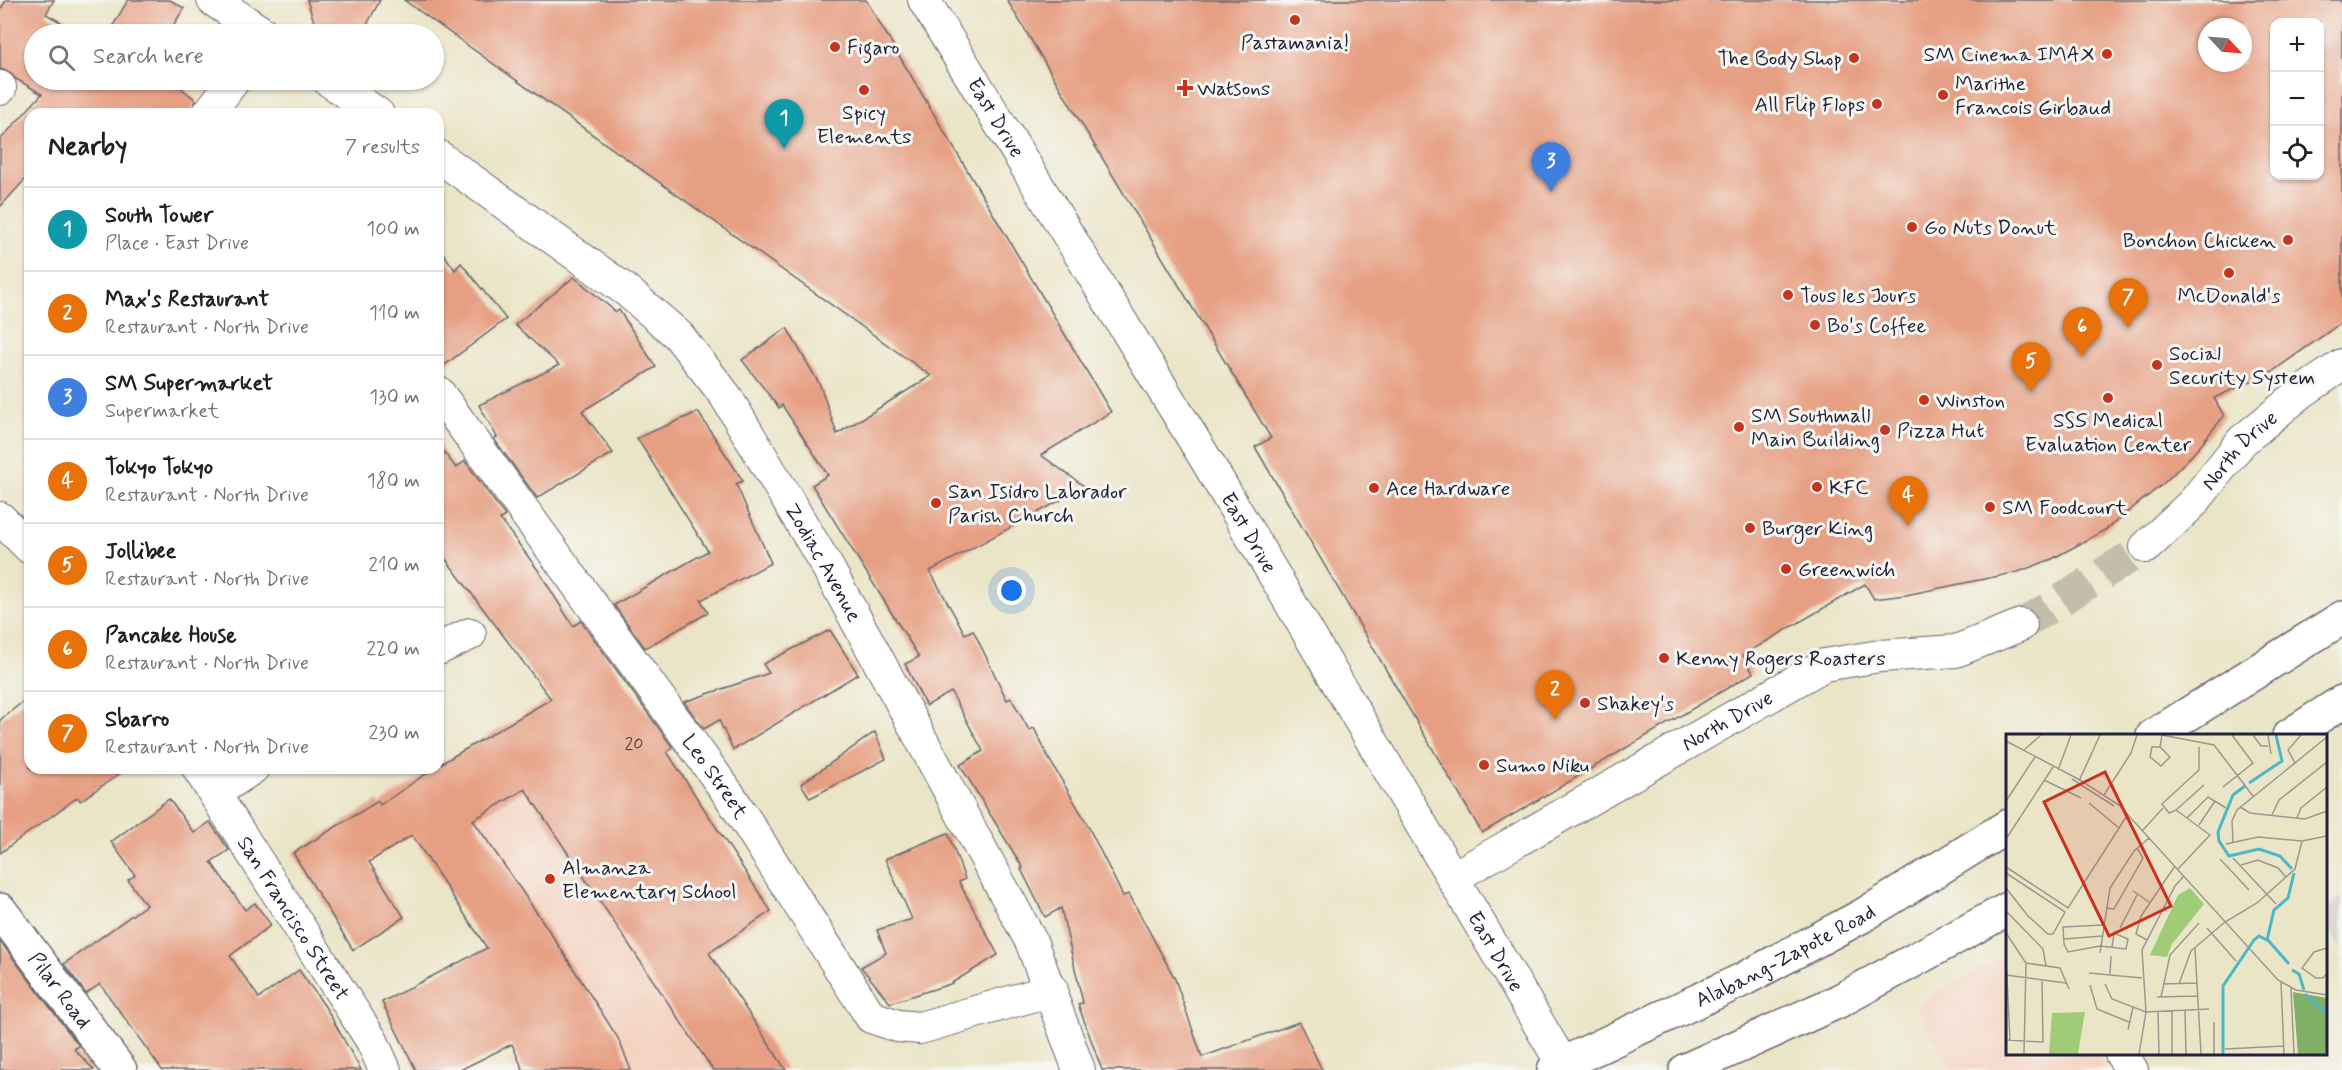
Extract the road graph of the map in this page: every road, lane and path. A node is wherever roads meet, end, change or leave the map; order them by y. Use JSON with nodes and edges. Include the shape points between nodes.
{"nodes":[{"id":1,"x":213,"y":0,"type":"edge"},
{"id":2,"x":924,"y":0,"type":"edge"},
{"id":3,"x":249,"y":24,"type":"edge"},
{"id":4,"x":226,"y":90,"type":"edge"},
{"id":5,"x":343,"y":90,"type":"edge"},
{"id":6,"x":213,"y":108,"type":"edge"},
{"id":7,"x":369,"y":108,"type":"edge"},
{"id":8,"x":444,"y":160,"type":"edge"},
{"id":9,"x":2342,"y":365,"type":"edge"},
{"id":10,"x":444,"y":400,"type":"edge"},
{"id":11,"x":0,"y":518,"type":"edge"},
{"id":12,"x":24,"y":542,"type":"edge"},
{"id":13,"x":2146,"y":546,"type":"tunnel mouth"},
{"id":14,"x":2342,"y":618,"type":"edge"},
{"id":15,"x":2021,"y":625,"type":"tunnel mouth"},
{"id":16,"x":470,"y":634,"type":"dead end"},
{"id":17,"x":444,"y":646,"type":"edge"},
{"id":18,"x":2342,"y":702,"type":"edge"},
{"id":19,"x":2155,"y":734,"type":"edge"},
{"id":20,"x":2291,"y":734,"type":"edge"},
{"id":21,"x":230,"y":774,"type":"edge"},
{"id":22,"x":206,"y":780,"type":"edge"},
{"id":23,"x":2006,"y":827,"type":"edge"},
{"id":24,"x":1454,"y":877,"type":"junction"},
{"id":25,"x":0,"y":910,"type":"edge"},
{"id":26,"x":2006,"y":910,"type":"edge"},
{"id":27,"x":1052,"y":990,"type":"junction"},
{"id":28,"x":2122,"y":1055,"type":"edge"},
{"id":29,"x":1561,"y":1068,"type":"edge"},
{"id":30,"x":120,"y":1070,"type":"edge"},
{"id":31,"x":385,"y":1070,"type":"edge"},
{"id":32,"x":1079,"y":1070,"type":"edge"},
{"id":33,"x":1686,"y":1070,"type":"edge"},
{"id":34,"x":2132,"y":1070,"type":"edge"}],
"edges":[{"from":1,"to":3,"type":"street"},
{"from":2,"to":24,"type":"street","name":"East Drive","via":[[1208,463]]},
{"from":4,"to":6,"type":"street"},
{"from":5,"to":7,"type":"street"},
{"from":8,"to":27,"type":"street","name":"Zodiac Avenue","via":[[627,291],[678,335],[725,395],[828,568],[1031,941]]},
{"from":9,"to":13,"type":"street","name":"North Drive","via":[[2242,441],[2193,503]]},
{"from":10,"to":27,"type":"street","name":"Leo Street","via":[[730,796],[871,1017],[920,1028]]},
{"from":11,"to":12,"type":"street"},
{"from":14,"to":19,"type":"main road"},
{"from":15,"to":24,"type":"street","name":"North Drive","via":[[1956,651],[1824,664]]},
{"from":16,"to":17,"type":"street"},
{"from":18,"to":20,"type":"main road"},
{"from":21,"to":22,"type":"street"},
{"from":22,"to":31,"type":"street","name":"San Francisco Street","via":[[372,1041]]},
{"from":23,"to":29,"type":"main road","name":"Alabang-Zapote Road","via":[[1852,921],[1742,980]]},
{"from":24,"to":29,"type":"street","name":"East Drive"},
{"from":25,"to":30,"type":"main road","name":"Pilar Road"},
{"from":26,"to":33,"type":"main road","via":[[1839,1000]]},
{"from":27,"to":32,"type":"street","name":"Zodiac Avenue"},
{"from":28,"to":34,"type":"street"}]}
